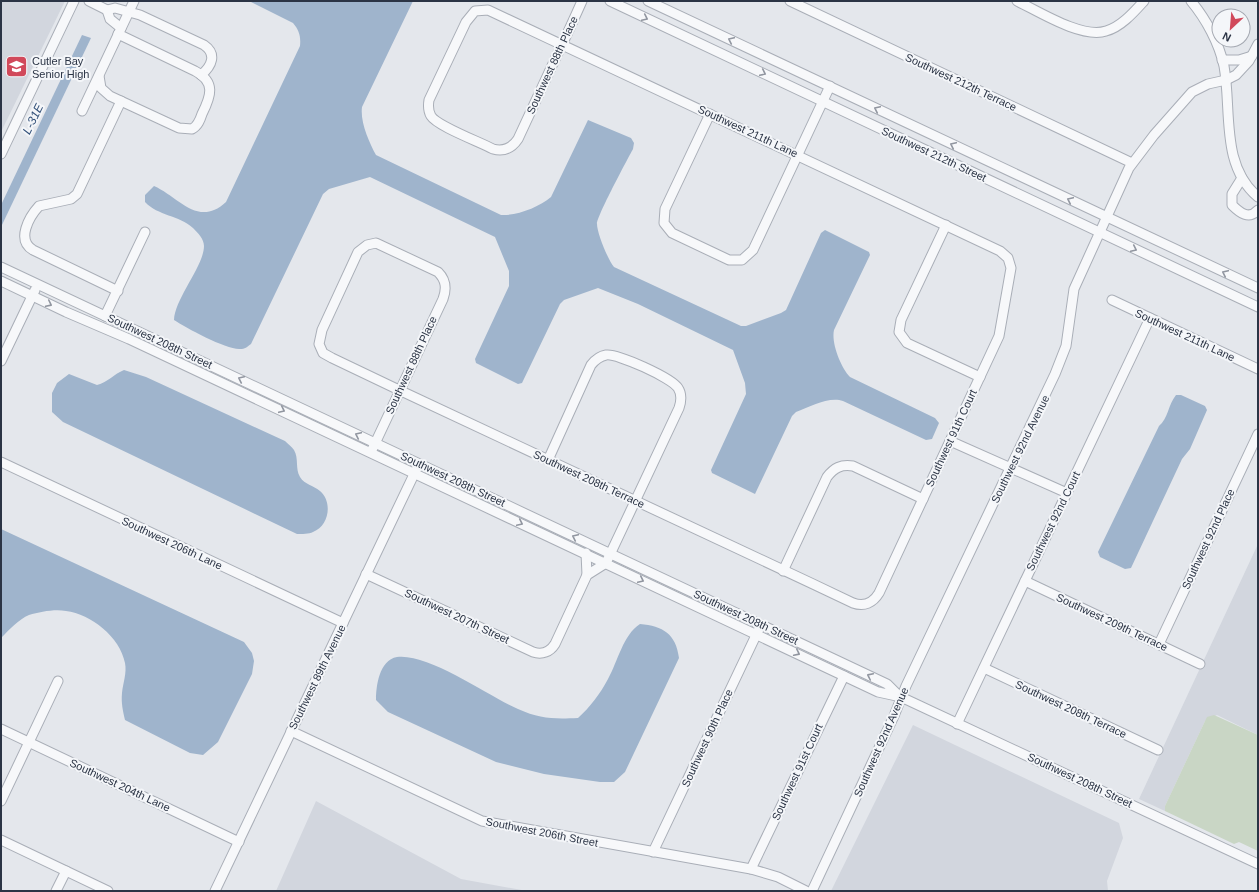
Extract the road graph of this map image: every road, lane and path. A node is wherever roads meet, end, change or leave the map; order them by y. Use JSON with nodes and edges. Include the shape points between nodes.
{"nodes":[{"id":1,"x":74,"y":1,"type":"edge"},
{"id":2,"x":89,"y":1,"type":"edge"},
{"id":3,"x":134,"y":1,"type":"edge"},
{"id":4,"x":582,"y":1,"type":"edge"},
{"id":5,"x":610,"y":1,"type":"edge"},
{"id":6,"x":648,"y":1,"type":"edge"},
{"id":7,"x":790,"y":1,"type":"edge"},
{"id":8,"x":1017,"y":1,"type":"edge"},
{"id":9,"x":1144,"y":1,"type":"edge"},
{"id":10,"x":1191,"y":1,"type":"edge"},
{"id":11,"x":107,"y":10,"type":"junction"},
{"id":12,"x":129,"y":11,"type":"junction"},
{"id":13,"x":120,"y":31,"type":"junction"},
{"id":14,"x":562,"y":44,"type":"junction"},
{"id":15,"x":1258,"y":44,"type":"edge"},
{"id":16,"x":1252,"y":56,"type":"junction"},
{"id":17,"x":1222,"y":60,"type":"junction"},
{"id":18,"x":201,"y":75,"type":"junction"},
{"id":19,"x":99,"y":76,"type":"junction"},
{"id":20,"x":1226,"y":80,"type":"junction"},
{"id":21,"x":830,"y":86,"type":"junction"},
{"id":22,"x":122,"y":101,"type":"junction"},
{"id":23,"x":823,"y":101,"type":"junction"},
{"id":24,"x":82,"y":111,"type":"dead end"},
{"id":25,"x":710,"y":114,"type":"junction"},
{"id":26,"x":508,"y":148,"type":"joint"},
{"id":27,"x":1,"y":154,"type":"edge"},
{"id":28,"x":797,"y":155,"type":"junction"},
{"id":29,"x":1132,"y":163,"type":"junction"},
{"id":30,"x":1242,"y":178,"type":"junction"},
{"id":31,"x":1258,"y":197,"type":"edge"},
{"id":32,"x":1258,"y":210,"type":"edge"},
{"id":33,"x":1106,"y":217,"type":"junction"},
{"id":34,"x":946,"y":225,"type":"junction"},
{"id":35,"x":145,"y":232,"type":"dead end"},
{"id":36,"x":1099,"y":232,"type":"junction"},
{"id":37,"x":1011,"y":264,"type":"joint"},
{"id":38,"x":1,"y":267,"type":"edge"},
{"id":39,"x":1,"y":281,"type":"edge"},
{"id":40,"x":38,"y":284,"type":"junction"},
{"id":41,"x":1258,"y":288,"type":"edge"},
{"id":42,"x":118,"y":291,"type":"junction"},
{"id":43,"x":32,"y":296,"type":"junction"},
{"id":44,"x":1112,"y":300,"type":"dead end"},
{"id":45,"x":1258,"y":307,"type":"edge"},
{"id":46,"x":105,"y":316,"type":"junction"},
{"id":47,"x":1150,"y":318,"type":"junction"},
{"id":48,"x":319,"y":341,"type":"joint"},
{"id":49,"x":1,"y":361,"type":"edge"},
{"id":50,"x":1258,"y":369,"type":"edge"},
{"id":51,"x":980,"y":377,"type":"junction"},
{"id":52,"x":400,"y":390,"type":"junction"},
{"id":53,"x":1258,"y":434,"type":"edge"},
{"id":54,"x":950,"y":441,"type":"junction"},
{"id":55,"x":375,"y":442,"type":"junction"},
{"id":56,"x":371,"y":452,"type":"junction"},
{"id":57,"x":548,"y":460,"type":"junction"},
{"id":58,"x":1,"y":462,"type":"edge"},
{"id":59,"x":419,"y":463,"type":"junction"},
{"id":60,"x":1010,"y":468,"type":"junction"},
{"id":61,"x":414,"y":473,"type":"junction"},
{"id":62,"x":1067,"y":493,"type":"junction"},
{"id":63,"x":922,"y":499,"type":"junction"},
{"id":64,"x":635,"y":501,"type":"junction"},
{"id":65,"x":586,"y":553,"type":"junction"},
{"id":66,"x":610,"y":553,"type":"junction"},
{"id":67,"x":606,"y":563,"type":"junction"},
{"id":68,"x":783,"y":571,"type":"junction"},
{"id":69,"x":366,"y":574,"type":"junction"},
{"id":70,"x":587,"y":576,"type":"junction"},
{"id":71,"x":1025,"y":581,"type":"junction"},
{"id":72,"x":869,"y":603,"type":"joint"},
{"id":73,"x":342,"y":623,"type":"junction"},
{"id":74,"x":761,"y":624,"type":"junction"},
{"id":75,"x":757,"y":634,"type":"junction"},
{"id":76,"x":1159,"y":644,"type":"junction"},
{"id":77,"x":1200,"y":664,"type":"dead end"},
{"id":78,"x":984,"y":668,"type":"junction"},
{"id":79,"x":844,"y":676,"type":"junction"},
{"id":80,"x":58,"y":681,"type":"dead end"},
{"id":81,"x":901,"y":698,"type":"junction"},
{"id":82,"x":957,"y":724,"type":"junction"},
{"id":83,"x":1,"y":729,"type":"edge"},
{"id":84,"x":291,"y":731,"type":"junction"},
{"id":85,"x":29,"y":742,"type":"junction"},
{"id":86,"x":1158,"y":750,"type":"dead end"},
{"id":87,"x":1,"y":800,"type":"edge"},
{"id":88,"x":1,"y":840,"type":"edge"},
{"id":89,"x":239,"y":842,"type":"junction"},
{"id":90,"x":653,"y":852,"type":"junction"},
{"id":91,"x":1258,"y":864,"type":"edge"},
{"id":92,"x":751,"y":869,"type":"junction"},
{"id":93,"x":66,"y":871,"type":"junction"},
{"id":94,"x":56,"y":891,"type":"edge"},
{"id":95,"x":108,"y":891,"type":"edge"},
{"id":96,"x":215,"y":891,"type":"edge"},
{"id":97,"x":806,"y":891,"type":"edge"},
{"id":98,"x":812,"y":891,"type":"edge"}],
"edges":[{"from":1,"to":27,"type":"street"},
{"from":2,"to":11,"type":"street"},
{"from":3,"to":12,"type":"street"},
{"from":4,"to":14,"type":"street","name":"Southwest 88th Place"},
{"from":5,"to":23,"type":"street","name":"Southwest 212th Street","one_way":true},
{"from":21,"to":6,"type":"street","name":"Southwest 212th Street","one_way":true},
{"from":7,"to":29,"type":"street","name":"Southwest 212th Terrace"},
{"from":8,"to":9,"type":"street","via":[[1072,27],[1100,32],[1117,26]]},
{"from":10,"to":17,"type":"street","via":[[1203,17]]},
{"from":11,"to":12,"type":"street","via":[[115,8]]},
{"from":11,"to":13,"type":"street","via":[[110,19]]},
{"from":12,"to":13,"type":"street"},
{"from":12,"to":18,"type":"street","via":[[208,48],[212,61],[210,67]]},
{"from":13,"to":18,"type":"street"},
{"from":13,"to":19,"type":"street"},
{"from":14,"to":25,"type":"street","name":"Southwest 211th Lane"},
{"from":14,"to":26,"type":"street","name":"Southwest 88th Place","via":[[518,139]]},
{"from":14,"to":26,"type":"street","name":"Southwest 211th Lane","via":[[491,10],[478,10],[468,19],[434,89],[429,103],[430,113],[441,124],[493,148]]},
{"from":15,"to":16,"type":"street","name":"Southwest 92nd Avenue"},
{"from":16,"to":17,"type":"street","via":[[1239,60]]},
{"from":16,"to":20,"type":"street","name":"Southwest 92nd Avenue","via":[[1241,71]]},
{"from":17,"to":20,"type":"street"},
{"from":18,"to":22,"type":"street","via":[[209,84],[210,96],[197,125],[192,129],[179,128]]},
{"from":19,"to":22,"type":"street","via":[[102,90]]},
{"from":19,"to":24,"type":"street"},
{"from":20,"to":29,"type":"street","name":"Southwest 92nd Avenue","via":[[1208,84],[1192,92]]},
{"from":20,"to":30,"type":"street","via":[[1232,151]]},
{"from":21,"to":23,"type":"street"},
{"from":33,"to":21,"type":"street","name":"Southwest 212th Street","one_way":true},
{"from":22,"to":42,"type":"street","via":[[75,196],[39,206],[27,225],[24,238],[29,248]]},
{"from":23,"to":28,"type":"street"},
{"from":23,"to":36,"type":"street","name":"Southwest 212th Street"},
{"from":25,"to":28,"type":"street","name":"Southwest 211th Lane"},
{"from":25,"to":28,"type":"street","via":[[665,209],[664,221],[665,226],[676,235],[729,260],[740,261],[753,250]]},
{"from":28,"to":34,"type":"street","name":"Southwest 211th Lane"},
{"from":29,"to":33,"type":"street","name":"Southwest 92nd Avenue"},
{"from":30,"to":31,"type":"street"},
{"from":30,"to":32,"type":"street","via":[[1232,194],[1232,205],[1247,215],[1252,215]]},
{"from":33,"to":36,"type":"street","name":"Southwest 92nd Avenue"},
{"from":41,"to":33,"type":"street","name":"Southwest 212th Street","one_way":true},
{"from":34,"to":37,"type":"street","name":"Southwest 211th Lane","via":[[1000,251]]},
{"from":34,"to":51,"type":"street","via":[[901,320],[899,332],[907,343]]},
{"from":35,"to":42,"type":"street"},
{"from":36,"to":45,"type":"street","name":"Southwest 212th Street","one_way":true},
{"from":36,"to":60,"type":"street","name":"Southwest 92nd Avenue","via":[[1072,294],[1062,358]]},
{"from":37,"to":51,"type":"street","name":"Southwest 91th Court","via":[[1002,326]]},
{"from":38,"to":40,"type":"street","name":"Southwest 208th Street"},
{"from":39,"to":43,"type":"street","name":"Southwest 208th Street"},
{"from":40,"to":43,"type":"street"},
{"from":40,"to":46,"type":"street","name":"Southwest 208th Street"},
{"from":42,"to":46,"type":"street"},
{"from":43,"to":49,"type":"street"},
{"from":43,"to":56,"type":"street","name":"Southwest 208th Street","one_way":true},
{"from":44,"to":47,"type":"street","name":"Southwest 211th Lane"},
{"from":55,"to":46,"type":"street","name":"Southwest 208th Street","one_way":true},
{"from":47,"to":50,"type":"street","name":"Southwest 211th Lane"},
{"from":47,"to":62,"type":"street","name":"Southwest 92nd Court"},
{"from":48,"to":52,"type":"street","name":"Southwest 208th Terrace","via":[[321,350],[329,357]]},
{"from":48,"to":52,"type":"street","name":"Southwest 88th Place","via":[[357,254],[367,244],[385,246],[435,270],[443,277],[446,285],[443,299]]},
{"from":51,"to":54,"type":"street","name":"Southwest 91th Court"},
{"from":52,"to":55,"type":"street","name":"Southwest 88th Place"},
{"from":52,"to":57,"type":"street","name":"Southwest 208th Terrace"},
{"from":53,"to":76,"type":"street","name":"Southwest 92nd Place"},
{"from":54,"to":60,"type":"street"},
{"from":54,"to":63,"type":"street","name":"Southwest 91th Court"},
{"from":55,"to":56,"type":"street","name":"Southwest 88th Place"},
{"from":55,"to":59,"type":"street","name":"Southwest 208th Street"},
{"from":56,"to":61,"type":"street","name":"Southwest 208th Street"},
{"from":57,"to":64,"type":"street","name":"Southwest 208th Terrace"},
{"from":57,"to":64,"type":"street","via":[[592,365],[602,356],[622,358],[669,380],[679,390],[680,405]]},
{"from":58,"to":73,"type":"street","name":"Southwest 206th Lane"},
{"from":59,"to":61,"type":"street","name":"Southwest 89th Avenue"},
{"from":66,"to":59,"type":"street","name":"Southwest 208th Street","one_way":true},
{"from":60,"to":62,"type":"street"},
{"from":60,"to":81,"type":"street","name":"Southwest 92nd Avenue"},
{"from":61,"to":65,"type":"street","name":"Southwest 208th Street","one_way":true},
{"from":61,"to":69,"type":"street","name":"Southwest 89th Avenue"},
{"from":62,"to":71,"type":"street","name":"Southwest 92nd Court"},
{"from":63,"to":68,"type":"street","via":[[856,468],[842,465],[836,468],[827,477]]},
{"from":63,"to":72,"type":"street","name":"Southwest 91th Court","via":[[879,593]]},
{"from":64,"to":66,"type":"street"},
{"from":64,"to":68,"type":"street","name":"Southwest 208th Terrace"},
{"from":65,"to":67,"type":"street","name":"Southwest 208th Street"},
{"from":65,"to":70,"type":"street"},
{"from":66,"to":67,"type":"street"},
{"from":66,"to":74,"type":"street","name":"Southwest 208th Street"},
{"from":67,"to":70,"type":"street"},
{"from":67,"to":75,"type":"street","name":"Southwest 208th Street","one_way":true},
{"from":68,"to":72,"type":"street","name":"Southwest 208th Terrace","via":[[853,603]]},
{"from":69,"to":70,"type":"street","name":"Southwest 207th Street","via":[[539,654],[555,644]]},
{"from":69,"to":73,"type":"street","name":"Southwest 89th Avenue"},
{"from":71,"to":76,"type":"street","name":"Southwest 209th Terrace"},
{"from":71,"to":78,"type":"street","name":"Southwest 92nd Court"},
{"from":73,"to":84,"type":"street","name":"Southwest 89th Avenue"},
{"from":74,"to":75,"type":"street","name":"Southwest 90th Place"},
{"from":81,"to":74,"type":"street","name":"Southwest 208th Street","one_way":true,"via":[[887,684]]},
{"from":75,"to":79,"type":"street","name":"Southwest 208th Street","one_way":true},
{"from":75,"to":90,"type":"street","name":"Southwest 90th Place"},
{"from":76,"to":77,"type":"street","name":"Southwest 209th Terrace"},
{"from":78,"to":82,"type":"street","name":"Southwest 92nd Court"},
{"from":78,"to":86,"type":"street","name":"Southwest 208th Terrace"},
{"from":79,"to":81,"type":"street","name":"Southwest 208th Street","via":[[878,692]]},
{"from":79,"to":92,"type":"street","name":"Southwest 91st Court"},
{"from":80,"to":85,"type":"street"},
{"from":81,"to":82,"type":"street","name":"Southwest 208th Street"},
{"from":81,"to":98,"type":"street","name":"Southwest 92nd Avenue"},
{"from":82,"to":91,"type":"street","name":"Southwest 208th Street"},
{"from":83,"to":85,"type":"street","name":"Southwest 204th Lane"},
{"from":84,"to":89,"type":"street","name":"Southwest 89th Avenue"},
{"from":84,"to":90,"type":"street","name":"Southwest 206th Street","via":[[477,819]]},
{"from":85,"to":87,"type":"street"},
{"from":85,"to":89,"type":"street","name":"Southwest 204th Lane"},
{"from":88,"to":93,"type":"street"},
{"from":89,"to":96,"type":"street","name":"Southwest 89th Avenue"},
{"from":90,"to":92,"type":"street","name":"Southwest 206th Street"},
{"from":92,"to":97,"type":"street","name":"Southwest 206th Street","via":[[778,877]]},
{"from":93,"to":94,"type":"street"},
{"from":93,"to":95,"type":"street"}]}
